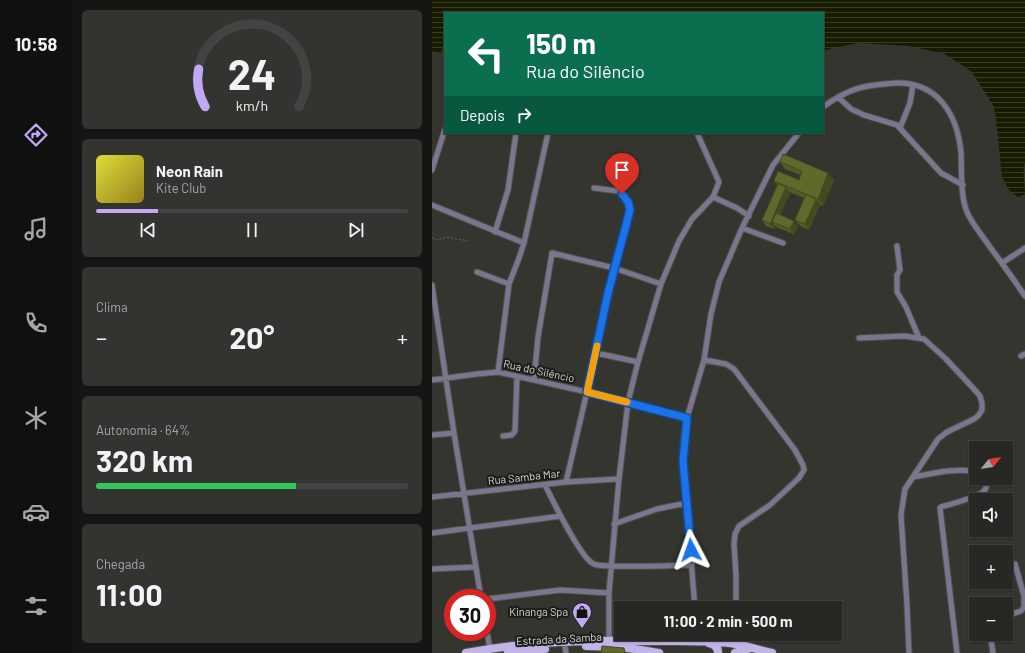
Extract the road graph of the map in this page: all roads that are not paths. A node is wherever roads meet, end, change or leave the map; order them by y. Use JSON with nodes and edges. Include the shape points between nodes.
{"nodes":[{"id":1,"x":914,"y":84,"type":"junction"},
{"id":2,"x":838,"y":97,"type":"junction"},
{"id":3,"x":824,"y":106,"type":"edge"},
{"id":4,"x":900,"y":128,"type":"junction"},
{"id":5,"x":444,"y":132,"type":"edge"},
{"id":6,"x":516,"y":134,"type":"edge"},
{"id":7,"x":548,"y":134,"type":"edge"},
{"id":8,"x":697,"y":134,"type":"edge"},
{"id":9,"x":798,"y":134,"type":"edge"},
{"id":10,"x":432,"y":170,"type":"edge"},
{"id":11,"x":963,"y":185,"type":"junction"},
{"id":12,"x":594,"y":188,"type":"dead end"},
{"id":13,"x":713,"y":197,"type":"junction"},
{"id":14,"x":432,"y":204,"type":"edge"},
{"id":15,"x":749,"y":216,"type":"junction"},
{"id":16,"x":742,"y":228,"type":"junction"},
{"id":17,"x":495,"y":232,"type":"junction"},
{"id":18,"x":524,"y":243,"type":"junction"},
{"id":19,"x":783,"y":243,"type":"dead end"},
{"id":20,"x":897,"y":246,"type":"dead end"},
{"id":21,"x":1025,"y":248,"type":"edge"},
{"id":22,"x":1002,"y":264,"type":"junction"},
{"id":23,"x":614,"y":268,"type":"junction"},
{"id":24,"x":476,"y":272,"type":"dead end"},
{"id":25,"x":509,"y":284,"type":"junction"},
{"id":26,"x":661,"y":284,"type":"junction"},
{"id":27,"x":432,"y":285,"type":"edge"},
{"id":28,"x":1025,"y":296,"type":"edge"},
{"id":29,"x":434,"y":316,"type":"edge"},
{"id":30,"x":859,"y":338,"type":"dead end"},
{"id":31,"x":919,"y":338,"type":"junction"},
{"id":32,"x":596,"y":353,"type":"junction"},
{"id":33,"x":704,"y":360,"type":"junction"},
{"id":34,"x":638,"y":362,"type":"junction"},
{"id":35,"x":498,"y":372,"type":"junction"},
{"id":36,"x":517,"y":377,"type":"junction"},
{"id":37,"x":446,"y":378,"type":"junction"},
{"id":38,"x":432,"y":380,"type":"edge"},
{"id":39,"x":534,"y":380,"type":"junction"},
{"id":40,"x":587,"y":392,"type":"junction"},
{"id":41,"x":628,"y":402,"type":"junction"},
{"id":42,"x":687,"y":418,"type":"junction"},
{"id":43,"x":454,"y":433,"type":"junction"},
{"id":44,"x":432,"y":435,"type":"edge"},
{"id":45,"x":502,"y":436,"type":"dead end"},
{"id":46,"x":969,"y":470,"type":"edge"},
{"id":47,"x":913,"y":477,"type":"junction"},
{"id":48,"x":619,"y":479,"type":"junction"},
{"id":49,"x":566,"y":482,"type":"junction"},
{"id":50,"x":545,"y":485,"type":"junction"},
{"id":51,"x":987,"y":485,"type":"edge"},
{"id":52,"x":464,"y":494,"type":"junction"},
{"id":53,"x":432,"y":497,"type":"edge"},
{"id":54,"x":687,"y":503,"type":"junction"},
{"id":55,"x":561,"y":516,"type":"junction"},
{"id":56,"x":614,"y":524,"type":"junction"},
{"id":57,"x":470,"y":527,"type":"junction"},
{"id":58,"x":432,"y":533,"type":"edge"},
{"id":59,"x":1015,"y":564,"type":"dead end"},
{"id":60,"x":692,"y":565,"type":"junction"},
{"id":61,"x":612,"y":566,"type":"junction"},
{"id":62,"x":475,"y":567,"type":"junction"},
{"id":63,"x":432,"y":569,"type":"edge"},
{"id":64,"x":1022,"y":582,"type":"edge"},
{"id":65,"x":479,"y":589,"type":"edge"},
{"id":66,"x":609,"y":593,"type":"junction"},
{"id":67,"x":496,"y":598,"type":"edge"},
{"id":68,"x":695,"y":601,"type":"edge"},
{"id":69,"x":736,"y":601,"type":"edge"},
{"id":70,"x":1013,"y":614,"type":"edge"},
{"id":71,"x":609,"y":640,"type":"junction"},
{"id":72,"x":614,"y":640,"type":"edge"},
{"id":73,"x":489,"y":641,"type":"edge"},
{"id":74,"x":706,"y":641,"type":"edge"},
{"id":75,"x":707,"y":641,"type":"edge"},
{"id":76,"x":991,"y":641,"type":"edge"},
{"id":77,"x":490,"y":649,"type":"junction"},
{"id":78,"x":736,"y":649,"type":"edge"},
{"id":79,"x":566,"y":650,"type":"edge"},
{"id":80,"x":631,"y":651,"type":"edge"},
{"id":81,"x":466,"y":653,"type":"edge"},
{"id":82,"x":508,"y":653,"type":"edge"},
{"id":83,"x":659,"y":653,"type":"edge"},
{"id":84,"x":718,"y":653,"type":"edge"},
{"id":85,"x":772,"y":653,"type":"edge"},
{"id":86,"x":909,"y":653,"type":"edge"},
{"id":87,"x":957,"y":653,"type":"edge"},
{"id":88,"x":993,"y":653,"type":"edge"}],
"edges":[{"from":1,"to":2,"type":"street","via":[[861,86]]},
{"from":1,"to":4,"type":"street"},
{"from":1,"to":11,"type":"street","via":[[937,96],[952,118],[959,138]]},
{"from":2,"to":3,"type":"street"},
{"from":2,"to":4,"type":"street","via":[[851,109],[876,120],[893,123]]},
{"from":4,"to":11,"type":"street","via":[[941,173]]},
{"from":5,"to":10,"type":"street"},
{"from":6,"to":17,"type":"street","via":[[508,190]]},
{"from":7,"to":18,"type":"street"},
{"from":8,"to":13,"type":"street","via":[[719,182]]},
{"from":9,"to":15,"type":"street","via":[[773,165]]},
{"from":11,"to":22,"type":"street","via":[[967,212]]},
{"from":12,"to":23,"type":"street","via":[[618,191],[629,206]]},
{"from":13,"to":15,"type":"street"},
{"from":13,"to":26,"type":"street","via":[[688,225]]},
{"from":14,"to":17,"type":"street"},
{"from":15,"to":16,"type":"street"},
{"from":16,"to":19,"type":"street"},
{"from":16,"to":33,"type":"street","via":[[719,282]]},
{"from":17,"to":18,"type":"street"},
{"from":18,"to":25,"type":"street"},
{"from":20,"to":31,"type":"street","via":[[900,270],[897,275],[898,292]]},
{"from":21,"to":22,"type":"street"},
{"from":22,"to":28,"type":"street"},
{"from":23,"to":26,"type":"street"},
{"from":23,"to":32,"type":"street"},
{"from":23,"to":39,"type":"street","via":[[552,253],[538,337]]},
{"from":24,"to":25,"type":"street"},
{"from":25,"to":35,"type":"street"},
{"from":26,"to":34,"type":"street"},
{"from":27,"to":29,"type":"street"},
{"from":29,"to":37,"type":"street"},
{"from":30,"to":31,"type":"street"},
{"from":31,"to":47,"type":"street","via":[[924,339],[946,359],[980,396],[982,410],[974,419],[938,439]]},
{"from":32,"to":34,"type":"street"},
{"from":32,"to":40,"type":"street"},
{"from":33,"to":42,"type":"street"},
{"from":33,"to":69,"type":"street","via":[[726,364],[734,369],[795,450],[804,470],[770,505],[736,529]]},
{"from":34,"to":41,"type":"street"},
{"from":35,"to":36,"type":"street","name":"Rua do Silêncio"},
{"from":35,"to":37,"type":"street","name":"Rua do Silêncio"},
{"from":36,"to":39,"type":"street","name":"Rua do Silêncio"},
{"from":36,"to":45,"type":"street","via":[[515,431],[512,435]]},
{"from":37,"to":38,"type":"street","name":"Rua do Silêncio"},
{"from":37,"to":43,"type":"street"},
{"from":39,"to":40,"type":"street","name":"Rua do Silêncio"},
{"from":40,"to":41,"type":"street","name":"Rua do Silêncio"},
{"from":40,"to":49,"type":"street"},
{"from":41,"to":42,"type":"street","name":"Rua do Silêncio"},
{"from":41,"to":48,"type":"street"},
{"from":42,"to":54,"type":"street","via":[[683,461]]},
{"from":43,"to":44,"type":"street"},
{"from":43,"to":52,"type":"street"},
{"from":46,"to":47,"type":"street"},
{"from":47,"to":86,"type":"street","via":[[905,489],[901,515]]},
{"from":48,"to":49,"type":"street","name":"Rua Samba Mar"},
{"from":48,"to":56,"type":"street"},
{"from":49,"to":50,"type":"street","name":"Rua Samba Mar"},
{"from":50,"to":52,"type":"street","name":"Rua Samba Mar"},
{"from":50,"to":55,"type":"street"},
{"from":51,"to":87,"type":"street","via":[[981,494],[940,508]]},
{"from":52,"to":53,"type":"street","name":"Rua Samba Mar"},
{"from":52,"to":57,"type":"street"},
{"from":54,"to":56,"type":"street","via":[[657,509]]},
{"from":54,"to":60,"type":"street"},
{"from":55,"to":57,"type":"street"},
{"from":55,"to":61,"type":"street","via":[[585,557],[594,565]]},
{"from":56,"to":61,"type":"street"},
{"from":57,"to":58,"type":"street"},
{"from":57,"to":62,"type":"street"},
{"from":59,"to":64,"type":"street"},
{"from":60,"to":61,"type":"street"},
{"from":60,"to":68,"type":"street"},
{"from":61,"to":66,"type":"street"},
{"from":62,"to":63,"type":"street"},
{"from":62,"to":65,"type":"street"},
{"from":64,"to":70,"type":"street","via":[[1024,607]]},
{"from":66,"to":67,"type":"street","via":[[560,590]]},
{"from":66,"to":71,"type":"street"},
{"from":71,"to":72,"type":"main road","name":"Estrada da Samba"},
{"from":71,"to":77,"type":"main road","name":"Estrada da Samba"},
{"from":73,"to":77,"type":"street"},
{"from":74,"to":84,"type":"main road","via":[[718,648]]},
{"from":75,"to":78,"type":"main road","name":"Estrada da Samba"},
{"from":76,"to":88,"type":"street"},
{"from":77,"to":81,"type":"main road","name":"Estrada da Samba"},
{"from":78,"to":85,"type":"main road","name":"Estrada da Samba"},
{"from":79,"to":80,"type":"main road","name":"Estrada da Samba","via":[[590,646]]},
{"from":79,"to":82,"type":"main road","name":"Estrada da Samba"},
{"from":80,"to":83,"type":"main road","name":"Estrada da Samba"}]}
